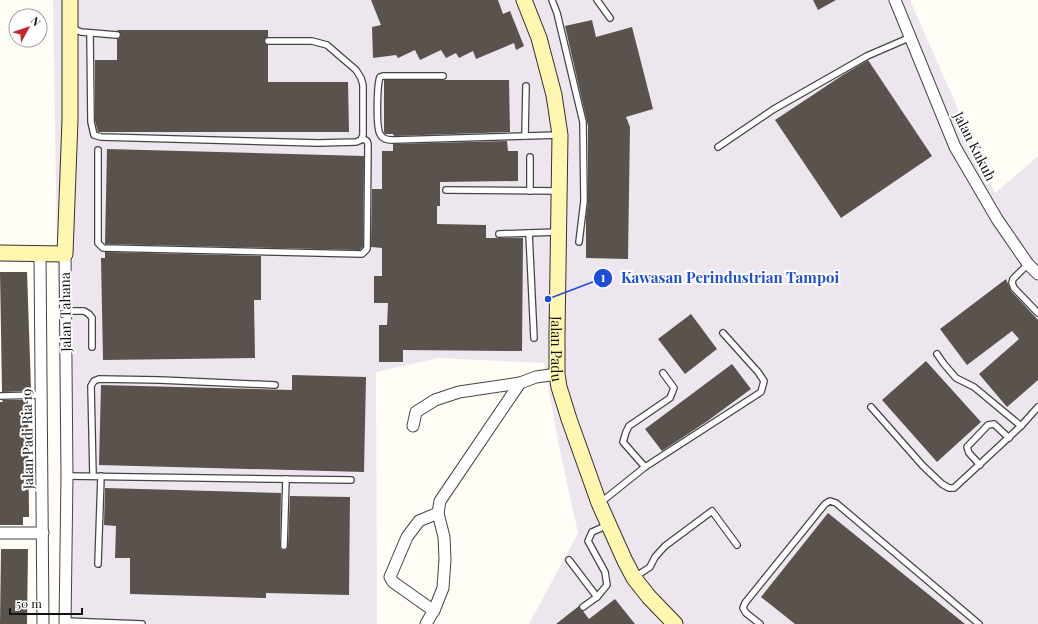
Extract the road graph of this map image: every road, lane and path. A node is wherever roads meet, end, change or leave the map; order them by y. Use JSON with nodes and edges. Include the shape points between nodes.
{"nodes":[{"id":1,"x":70,"y":0,"type":"edge"},
{"id":2,"x":552,"y":0,"type":"edge"},
{"id":3,"x":596,"y":0,"type":"edge"},
{"id":4,"x":895,"y":0,"type":"edge"},
{"id":5,"x":527,"y":1,"type":"edge"},
{"id":6,"x":610,"y":18,"type":"dead end"},
{"id":7,"x":69,"y":27,"type":"junction"},
{"id":8,"x":90,"y":33,"type":"junction"},
{"id":9,"x":117,"y":35,"type":"dead end"},
{"id":10,"x":911,"y":37,"type":"junction"},
{"id":11,"x":268,"y":41,"type":"dead end"},
{"id":12,"x":442,"y":76,"type":"dead end"},
{"id":13,"x":526,"y":86,"type":"dead end"},
{"id":14,"x":560,"y":135,"type":"junction"},
{"id":15,"x":525,"y":136,"type":"junction"},
{"id":16,"x":362,"y":138,"type":"junction"},
{"id":17,"x":718,"y":147,"type":"dead end"},
{"id":18,"x":98,"y":150,"type":"dead end"},
{"id":19,"x":530,"y":157,"type":"dead end"},
{"id":20,"x":446,"y":190,"type":"dead end"},
{"id":21,"x":530,"y":191,"type":"junction"},
{"id":22,"x":560,"y":191,"type":"junction"},
{"id":23,"x":559,"y":232,"type":"junction"},
{"id":24,"x":529,"y":233,"type":"junction"},
{"id":25,"x":499,"y":234,"type":"dead end"},
{"id":26,"x":579,"y":242,"type":"dead end"},
{"id":27,"x":0,"y":253,"type":"edge"},
{"id":28,"x":40,"y":254,"type":"junction"},
{"id":29,"x":65,"y":254,"type":"junction"},
{"id":30,"x":1028,"y":264,"type":"junction"},
{"id":31,"x":1038,"y":274,"type":"edge"},
{"id":32,"x":65,"y":311,"type":"junction"},
{"id":33,"x":1038,"y":313,"type":"edge"},
{"id":34,"x":723,"y":333,"type":"dead end"},
{"id":35,"x":534,"y":338,"type":"dead end"},
{"id":36,"x":92,"y":347,"type":"dead end"},
{"id":37,"x":937,"y":354,"type":"dead end"},
{"id":38,"x":663,"y":373,"type":"dead end"},
{"id":39,"x":558,"y":374,"type":"junction"},
{"id":40,"x":520,"y":383,"type":"junction"},
{"id":41,"x":275,"y":385,"type":"dead end"},
{"id":42,"x":41,"y":395,"type":"junction"},
{"id":43,"x":0,"y":396,"type":"edge"},
{"id":44,"x":871,"y":407,"type":"dead end"},
{"id":45,"x":1038,"y":407,"type":"edge"},
{"id":46,"x":413,"y":426,"type":"dead end"},
{"id":47,"x":1021,"y":426,"type":"junction"},
{"id":48,"x":1009,"y":438,"type":"junction"},
{"id":49,"x":980,"y":465,"type":"junction"},
{"id":50,"x":645,"y":467,"type":"junction"},
{"id":51,"x":67,"y":476,"type":"junction"},
{"id":52,"x":93,"y":476,"type":"junction"},
{"id":53,"x":101,"y":476,"type":"junction"},
{"id":54,"x":286,"y":479,"type":"junction"},
{"id":55,"x":351,"y":480,"type":"dead end"},
{"id":56,"x":599,"y":503,"type":"junction"},
{"id":57,"x":438,"y":513,"type":"junction"},
{"id":58,"x":609,"y":525,"type":"junction"},
{"id":59,"x":0,"y":533,"type":"edge"},
{"id":60,"x":42,"y":533,"type":"junction"},
{"id":61,"x":737,"y":545,"type":"dead end"},
{"id":62,"x":284,"y":546,"type":"dead end"},
{"id":63,"x":569,"y":560,"type":"dead end"},
{"id":64,"x":98,"y":564,"type":"dead end"},
{"id":65,"x":634,"y":578,"type":"junction"},
{"id":66,"x":597,"y":597,"type":"junction"},
{"id":67,"x":583,"y":607,"type":"dead end"},
{"id":68,"x":434,"y":611,"type":"junction"},
{"id":69,"x":65,"y":623,"type":"edge"},
{"id":70,"x":86,"y":623,"type":"edge"},
{"id":71,"x":43,"y":624,"type":"edge"},
{"id":72,"x":142,"y":624,"type":"edge"},
{"id":73,"x":426,"y":624,"type":"edge"},
{"id":74,"x":676,"y":624,"type":"edge"},
{"id":75,"x":760,"y":624,"type":"edge"},
{"id":76,"x":979,"y":624,"type":"edge"}],
"edges":[{"from":1,"to":7,"type":"street","name":"Jalan Tahana"},
{"from":2,"to":26,"type":"lane","via":[[583,122],[584,201]]},
{"from":3,"to":6,"type":"lane"},
{"from":4,"to":10,"type":"street","name":"Jalan Kukuh"},
{"from":5,"to":14,"type":"street","name":"Jalan Padu","via":[[554,95]]},
{"from":7,"to":8,"type":"lane"},
{"from":7,"to":29,"type":"street","name":"Jalan Tahana","via":[[70,120]]},
{"from":8,"to":9,"type":"lane"},
{"from":8,"to":16,"type":"lane","via":[[91,122],[94,135],[318,143],[356,142]]},
{"from":10,"to":17,"type":"lane","via":[[867,56],[774,109]]},
{"from":10,"to":30,"type":"street","name":"Jalan Kukuh","via":[[955,147],[997,220]]},
{"from":11,"to":16,"type":"lane","via":[[312,41],[327,45],[356,70],[363,85]]},
{"from":12,"to":15,"type":"lane","via":[[380,77],[377,123],[380,135],[386,140]]},
{"from":13,"to":15,"type":"lane"},
{"from":14,"to":15,"type":"lane"},
{"from":14,"to":22,"type":"street","name":"Jalan Padu"},
{"from":16,"to":18,"type":"lane","via":[[368,144],[367,249],[362,254],[102,248],[98,243]]},
{"from":19,"to":21,"type":"lane"},
{"from":20,"to":21,"type":"lane"},
{"from":21,"to":22,"type":"lane"},
{"from":22,"to":23,"type":"street","name":"Jalan Padu"},
{"from":23,"to":24,"type":"lane"},
{"from":23,"to":39,"type":"street","name":"Jalan Padu"},
{"from":24,"to":25,"type":"lane"},
{"from":24,"to":35,"type":"lane"},
{"from":27,"to":28,"type":"street"},
{"from":28,"to":29,"type":"street"},
{"from":28,"to":42,"type":"street","name":"Jalan Padi Ria 19"},
{"from":29,"to":32,"type":"street","name":"Jalan Tahana"},
{"from":30,"to":31,"type":"street","name":"Jalan Kukuh"},
{"from":30,"to":33,"type":"lane","via":[[1012,283]]},
{"from":32,"to":36,"type":"lane","via":[[90,314]]},
{"from":32,"to":51,"type":"street","name":"Jalan Tahana"},
{"from":34,"to":50,"type":"lane","via":[[764,381],[761,392]]},
{"from":37,"to":47,"type":"lane","via":[[956,378],[974,387]]},
{"from":38,"to":50,"type":"lane","via":[[674,388],[670,398],[629,426],[623,442]]},
{"from":39,"to":40,"type":"street","via":[[536,377]]},
{"from":39,"to":56,"type":"street","name":"Jalan Padu","via":[[568,419]]},
{"from":40,"to":46,"type":"street","via":[[460,392],[435,400],[416,412]]},
{"from":40,"to":57,"type":"street","via":[[446,490],[440,501]]},
{"from":41,"to":52,"type":"lane","via":[[99,379],[91,386]]},
{"from":42,"to":43,"type":"lane"},
{"from":42,"to":60,"type":"street","name":"Jalan Padi Ria 19"},
{"from":44,"to":49,"type":"lane","via":[[923,466],[949,488],[954,488]]},
{"from":45,"to":47,"type":"lane"},
{"from":47,"to":48,"type":"lane"},
{"from":48,"to":49,"type":"lane"},
{"from":48,"to":49,"type":"lane","via":[[994,424],[988,425],[967,448]]},
{"from":50,"to":56,"type":"lane"},
{"from":51,"to":52,"type":"lane"},
{"from":51,"to":69,"type":"street","name":"Jalan Tahana"},
{"from":52,"to":53,"type":"lane"},
{"from":53,"to":54,"type":"lane"},
{"from":53,"to":64,"type":"lane"},
{"from":54,"to":55,"type":"lane"},
{"from":54,"to":62,"type":"lane"},
{"from":56,"to":58,"type":"street","name":"Jalan Padu"},
{"from":57,"to":68,"type":"street","via":[[444,538],[445,559],[443,588]]},
{"from":57,"to":68,"type":"street","via":[[419,521],[407,537],[390,576],[394,582]]},
{"from":58,"to":65,"type":"street","name":"Jalan Padu"},
{"from":58,"to":66,"type":"lane","via":[[592,532],[588,541],[605,572],[607,585]]},
{"from":59,"to":60,"type":"street"},
{"from":60,"to":71,"type":"street","name":"Jalan Padi Ria 19"},
{"from":61,"to":65,"type":"lane","via":[[712,510],[665,546],[650,567]]},
{"from":63,"to":66,"type":"lane"},
{"from":65,"to":74,"type":"street","name":"Jalan Padu"},
{"from":66,"to":67,"type":"lane"},
{"from":68,"to":73,"type":"street"},
{"from":69,"to":70,"type":"lane"},
{"from":70,"to":72,"type":"lane"},
{"from":75,"to":76,"type":"lane","via":[[746,613],[743,608],[745,603],[825,504],[830,502],[836,503]]}]}
